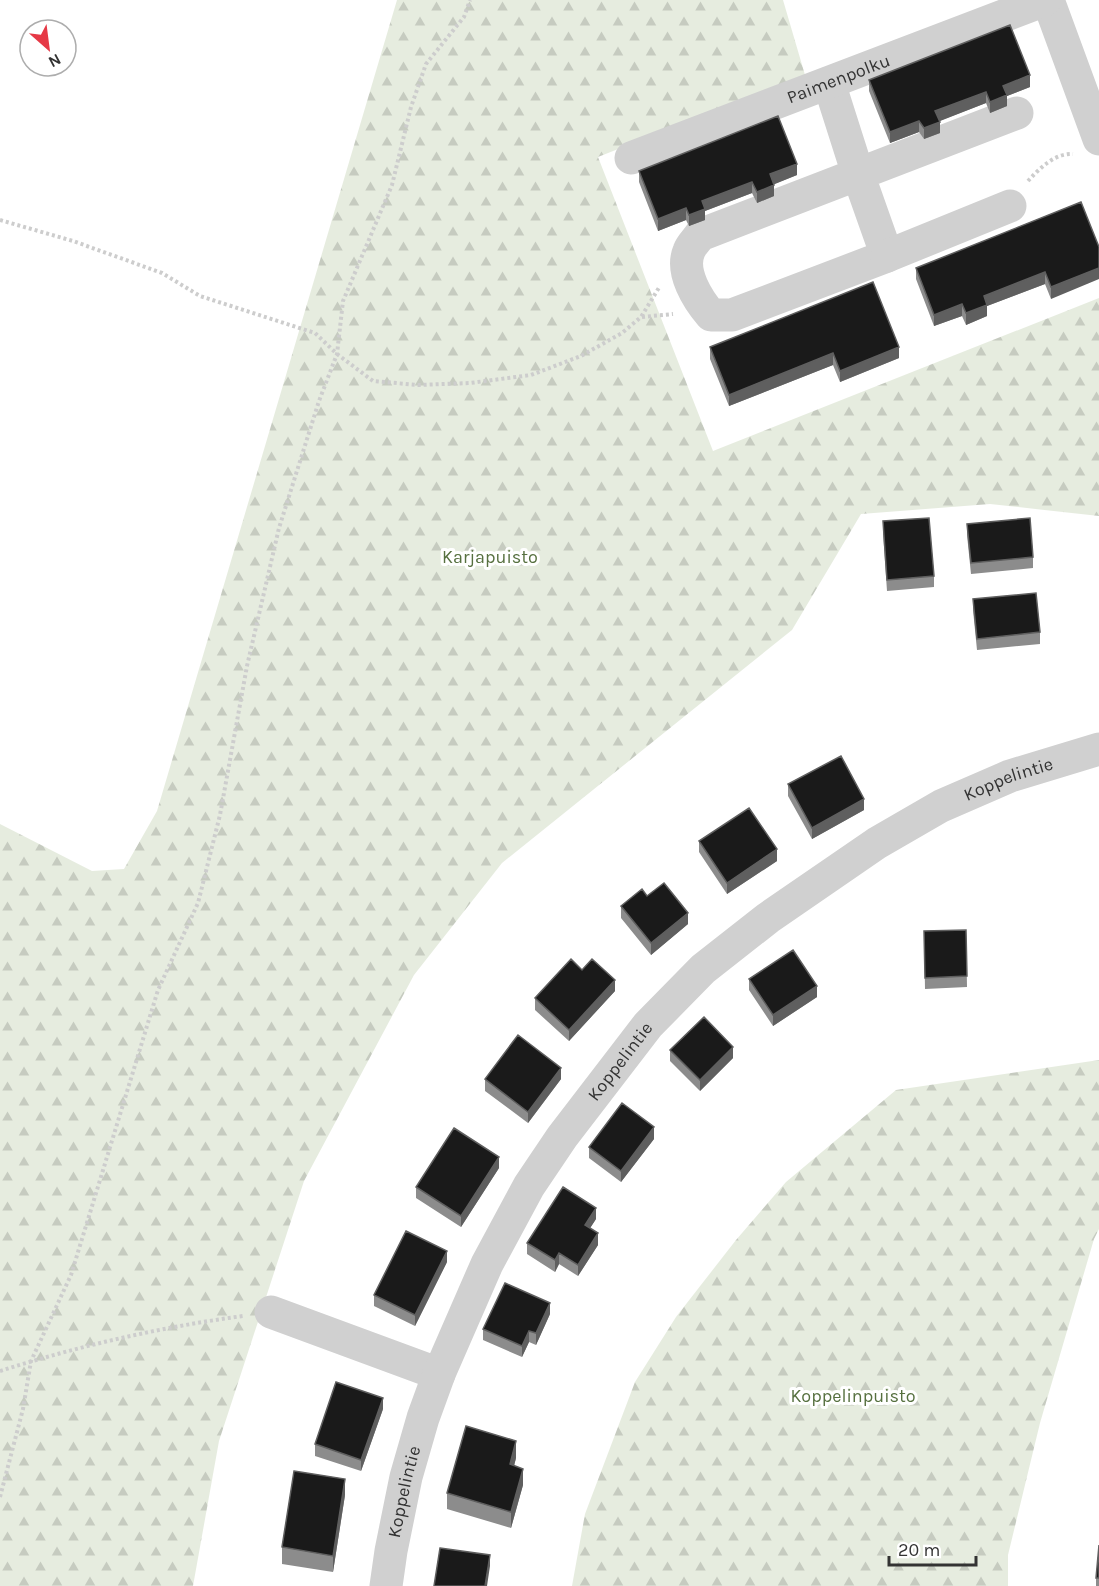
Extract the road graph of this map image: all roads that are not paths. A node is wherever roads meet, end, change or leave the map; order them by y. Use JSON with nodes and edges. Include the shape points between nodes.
{"nodes":[{"id":1,"x":1046,"y":0,"type":"edge"},
{"id":2,"x":829,"y":83,"type":"junction"},
{"id":3,"x":1017,"y":113,"type":"dead end"},
{"id":4,"x":1091,"y":147,"type":"edge"},
{"id":5,"x":631,"y":158,"type":"dead end"},
{"id":6,"x":858,"y":174,"type":"junction"},
{"id":7,"x":1010,"y":206,"type":"road end"},
{"id":8,"x":887,"y":256,"type":"junction"},
{"id":9,"x":1099,"y":748,"type":"edge"},
{"id":10,"x":270,"y":1312,"type":"road end"},
{"id":11,"x":439,"y":1374,"type":"junction"},
{"id":12,"x":386,"y":1586,"type":"edge"}],
"edges":[{"from":1,"to":2,"type":"street","name":"Paimenpolku"},
{"from":1,"to":4,"type":"street"},
{"from":2,"to":5,"type":"street","name":"Paimenpolku"},
{"from":2,"to":6,"type":"street"},
{"from":3,"to":6,"type":"street"},
{"from":6,"to":8,"type":"street"},
{"from":6,"to":8,"type":"street","via":[[700,235],[688,251],[688,274],[699,301],[711,315],[732,315]]},
{"from":7,"to":8,"type":"street"},
{"from":9,"to":11,"type":"street","name":"Koppelintie","via":[[1010,776],[941,806],[878,843],[768,918],[704,969],[648,1025],[529,1186],[487,1264]]},
{"from":10,"to":11,"type":"street"},
{"from":11,"to":12,"type":"street","name":"Koppelintie","via":[[406,1477]]}]}
